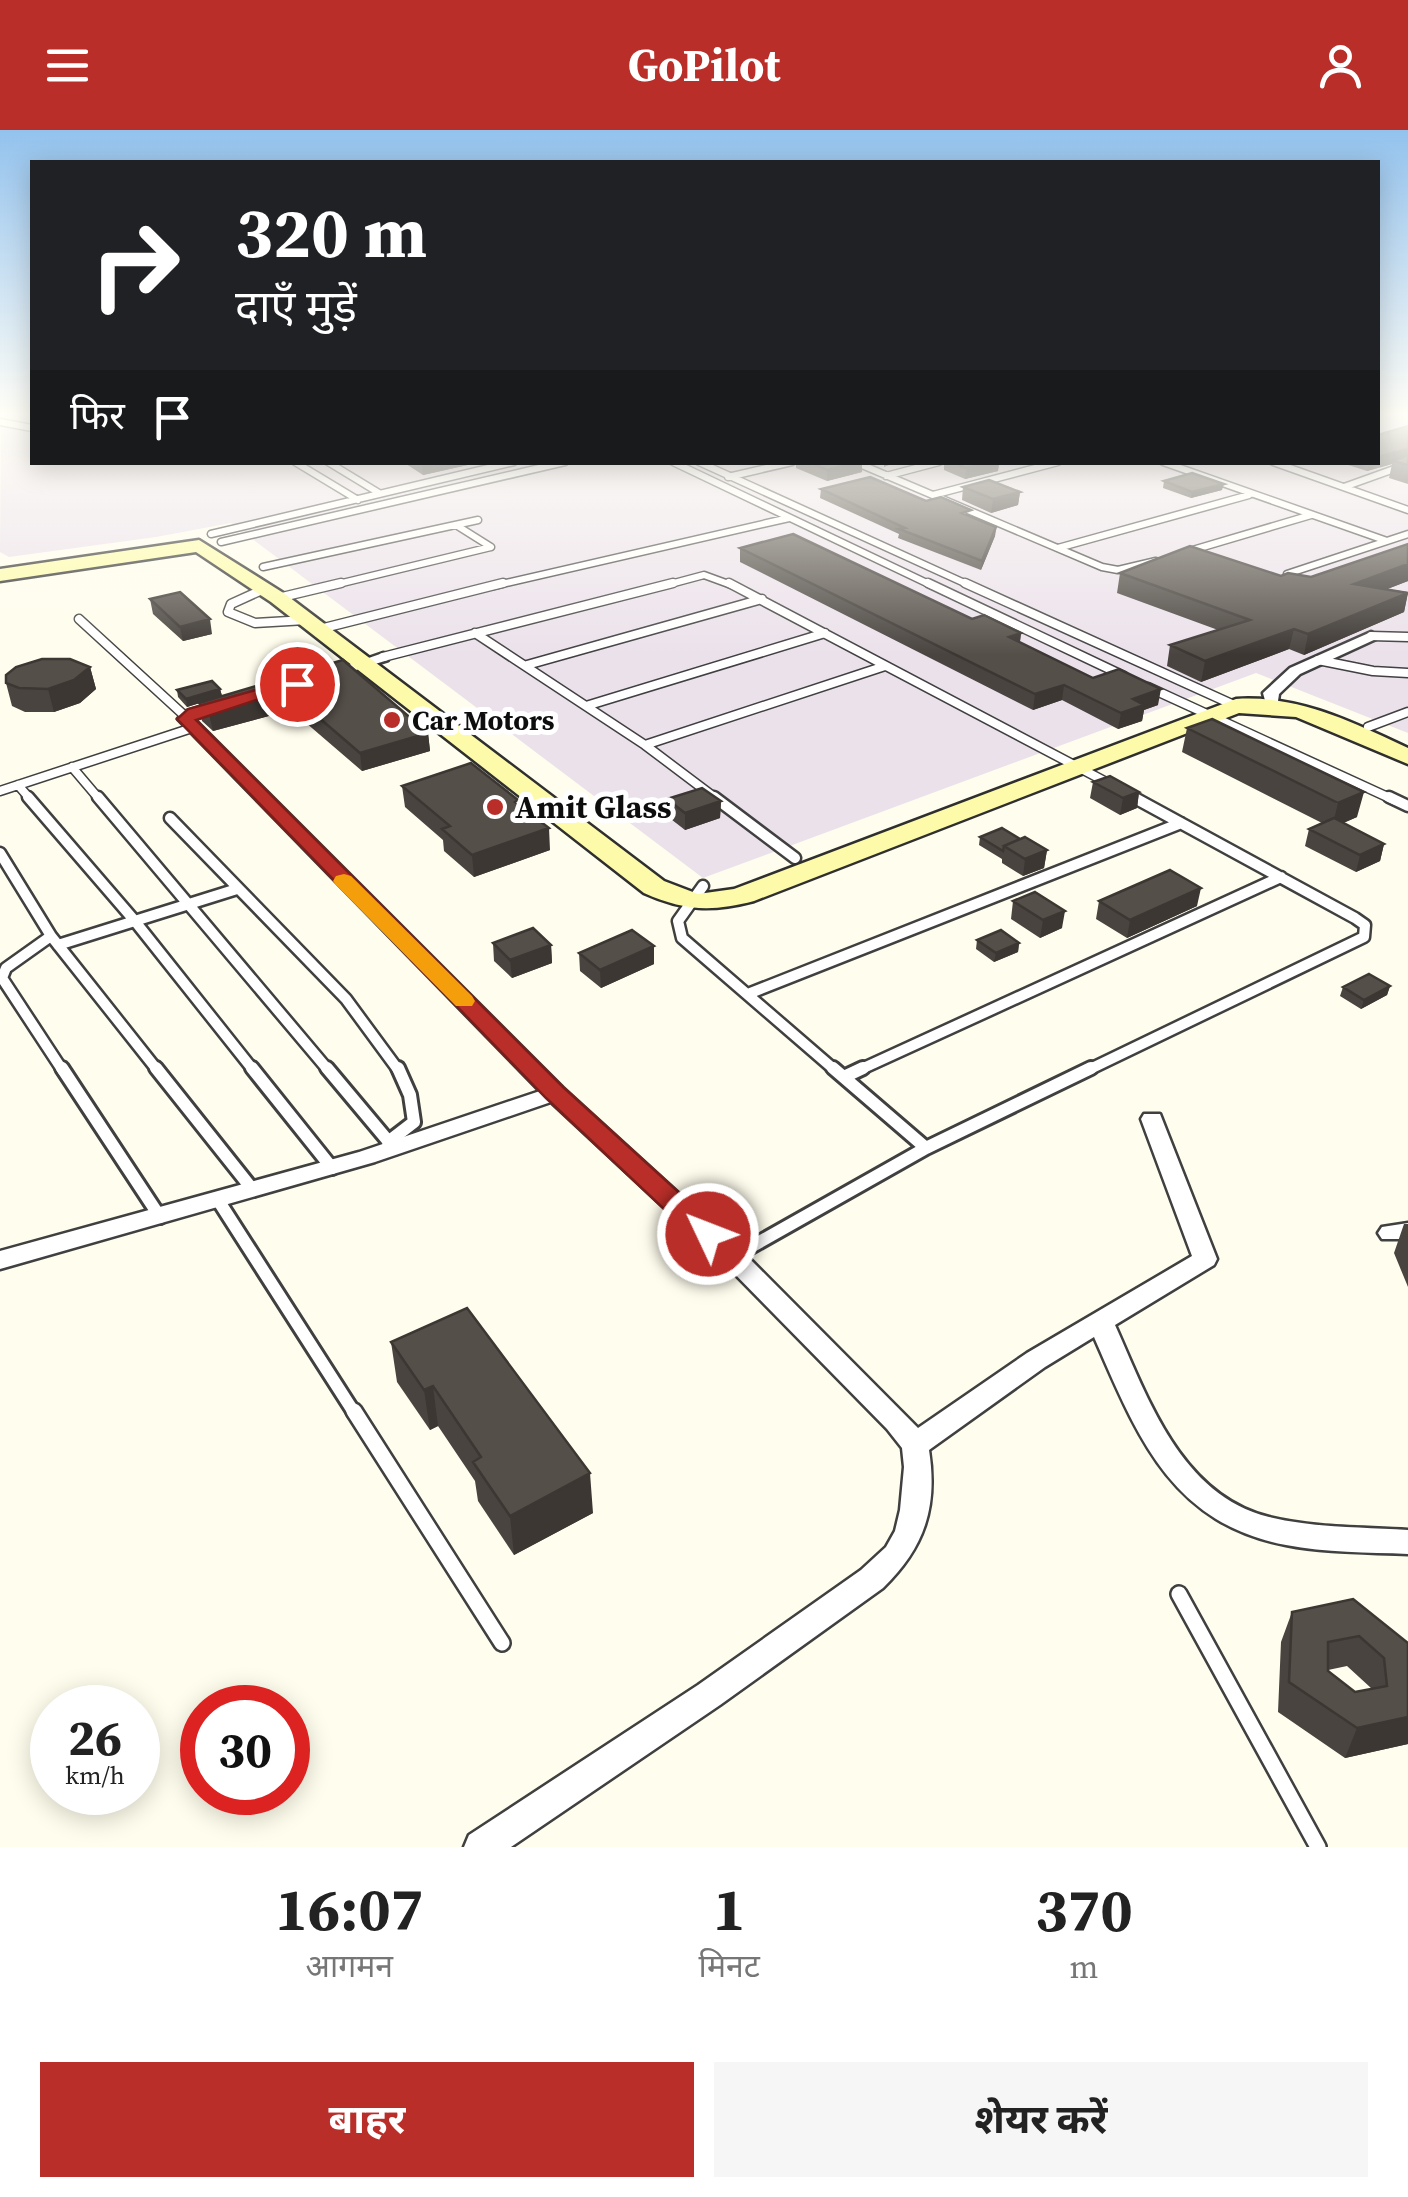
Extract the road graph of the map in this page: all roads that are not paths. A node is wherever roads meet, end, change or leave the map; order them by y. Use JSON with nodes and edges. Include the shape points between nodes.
{"nodes":[{"id":1,"x":349,"y":495,"type":"edge"},
{"id":2,"x":374,"y":495,"type":"edge"},
{"id":3,"x":381,"y":495,"type":"edge"},
{"id":4,"x":418,"y":495,"type":"edge"},
{"id":5,"x":744,"y":495,"type":"edge"},
{"id":6,"x":766,"y":495,"type":"edge"},
{"id":7,"x":935,"y":495,"type":"edge"},
{"id":8,"x":1246,"y":495,"type":"edge"},
{"id":9,"x":1253,"y":495,"type":"edge"},
{"id":10,"x":1365,"y":495,"type":"edge"},
{"id":11,"x":932,"y":496,"type":"joint"},
{"id":12,"x":356,"y":499,"type":"junction"},
{"id":13,"x":392,"y":501,"type":"junction"},
{"id":14,"x":368,"y":506,"type":"junction"},
{"id":15,"x":1408,"y":510,"type":"edge"},
{"id":16,"x":1312,"y":516,"type":"junction"},
{"id":17,"x":790,"y":518,"type":"junction"},
{"id":18,"x":478,"y":520,"type":"dead end"},
{"id":19,"x":456,"y":525,"type":"junction"},
{"id":20,"x":1408,"y":534,"type":"edge"},
{"id":21,"x":205,"y":540,"type":"junction"},
{"id":22,"x":1387,"y":541,"type":"junction"},
{"id":23,"x":1057,"y":548,"type":"junction"},
{"id":24,"x":1181,"y":553,"type":"edge"},
{"id":25,"x":1162,"y":558,"type":"edge"},
{"id":26,"x":0,"y":564,"type":"edge"},
{"id":27,"x":1287,"y":574,"type":"edge"},
{"id":28,"x":0,"y":575,"type":"edge"},
{"id":29,"x":276,"y":586,"type":"junction"},
{"id":30,"x":762,"y":599,"type":"junction"},
{"id":31,"x":79,"y":618,"type":"dead end"},
{"id":32,"x":323,"y":624,"type":"junction"},
{"id":33,"x":475,"y":633,"type":"junction"},
{"id":34,"x":825,"y":634,"type":"junction"},
{"id":35,"x":1370,"y":636,"type":"joint"},
{"id":36,"x":1408,"y":636,"type":"edge"},
{"id":37,"x":1318,"y":660,"type":"junction"},
{"id":38,"x":374,"y":661,"type":"junction"},
{"id":39,"x":527,"y":665,"type":"junction"},
{"id":40,"x":885,"y":666,"type":"junction"},
{"id":41,"x":1408,"y":673,"type":"edge"},
{"id":42,"x":308,"y":681,"type":"edge"},
{"id":43,"x":251,"y":697,"type":"edge"},
{"id":44,"x":1271,"y":699,"type":"junction"},
{"id":45,"x":586,"y":706,"type":"junction"},
{"id":46,"x":1214,"y":707,"type":"junction"},
{"id":47,"x":1408,"y":712,"type":"edge"},
{"id":48,"x":189,"y":722,"type":"junction"},
{"id":49,"x":1368,"y":726,"type":"junction"},
{"id":50,"x":1408,"y":744,"type":"edge"},
{"id":51,"x":646,"y":745,"type":"junction"},
{"id":52,"x":1408,"y":757,"type":"edge"},
{"id":53,"x":1069,"y":762,"type":"junction"},
{"id":54,"x":72,"y":767,"type":"junction"},
{"id":55,"x":18,"y":786,"type":"junction"},
{"id":56,"x":0,"y":791,"type":"edge"},
{"id":57,"x":1408,"y":806,"type":"edge"},
{"id":58,"x":170,"y":818,"type":"dead end"},
{"id":59,"x":1181,"y":823,"type":"junction"},
{"id":60,"x":0,"y":853,"type":"edge"},
{"id":61,"x":796,"y":858,"type":"junction"},
{"id":62,"x":1281,"y":877,"type":"junction"},
{"id":63,"x":236,"y":889,"type":"junction"},
{"id":64,"x":696,"y":894,"type":"junction"},
{"id":65,"x":188,"y":904,"type":"junction"},
{"id":66,"x":134,"y":920,"type":"junction"},
{"id":67,"x":55,"y":940,"type":"junction"},
{"id":68,"x":748,"y":994,"type":"junction"},
{"id":69,"x":846,"y":1076,"type":"junction"},
{"id":70,"x":555,"y":1093,"type":"junction"},
{"id":71,"x":1152,"y":1119,"type":"dead end"},
{"id":72,"x":391,"y":1145,"type":"junction"},
{"id":73,"x":926,"y":1148,"type":"junction"},
{"id":74,"x":332,"y":1168,"type":"junction"},
{"id":75,"x":253,"y":1190,"type":"junction"},
{"id":76,"x":218,"y":1200,"type":"junction"},
{"id":77,"x":160,"y":1217,"type":"junction"},
{"id":78,"x":733,"y":1257,"type":"junction"},
{"id":79,"x":0,"y":1260,"type":"edge"},
{"id":80,"x":1101,"y":1323,"type":"junction"},
{"id":81,"x":915,"y":1445,"type":"junction"},
{"id":82,"x":1408,"y":1542,"type":"edge"},
{"id":83,"x":1179,"y":1594,"type":"dead end"},
{"id":84,"x":502,"y":1643,"type":"dead end"},
{"id":85,"x":481,"y":1847,"type":"edge"},
{"id":86,"x":1318,"y":1847,"type":"edge"}],
"edges":[{"from":1,"to":12,"type":"lane"},
{"from":2,"to":12,"type":"lane"},
{"from":3,"to":13,"type":"lane"},
{"from":4,"to":13,"type":"lane"},
{"from":5,"to":17,"type":"lane"},
{"from":6,"to":46,"type":"lane"},
{"from":7,"to":11,"type":"lane"},
{"from":8,"to":23,"type":"lane"},
{"from":9,"to":16,"type":"lane"},
{"from":10,"to":15,"type":"lane"},
{"from":11,"to":23,"type":"lane"},
{"from":12,"to":14,"type":"lane"},
{"from":12,"to":21,"type":"lane"},
{"from":13,"to":14,"type":"lane"},
{"from":14,"to":21,"type":"lane"},
{"from":16,"to":22,"type":"lane"},
{"from":16,"to":24,"type":"lane"},
{"from":17,"to":32,"type":"lane"},
{"from":17,"to":46,"type":"lane"},
{"from":18,"to":19,"type":"lane"},
{"from":19,"to":29,"type":"lane"},
{"from":19,"to":29,"type":"lane","via":[[492,546]]},
{"from":20,"to":22,"type":"lane"},
{"from":21,"to":26,"type":"main road"},
{"from":21,"to":28,"type":"main road"},
{"from":21,"to":29,"type":"main road"},
{"from":22,"to":27,"type":"lane"},
{"from":23,"to":25,"type":"lane","via":[[1118,570]]},
{"from":29,"to":32,"type":"main road"},
{"from":29,"to":32,"type":"main road"},
{"from":29,"to":32,"type":"lane","via":[[244,596],[228,612],[255,622]]},
{"from":30,"to":33,"type":"lane","via":[[704,575]]},
{"from":30,"to":34,"type":"lane"},
{"from":30,"to":39,"type":"lane"},
{"from":31,"to":48,"type":"lane"},
{"from":32,"to":38,"type":"main road"},
{"from":33,"to":38,"type":"lane"},
{"from":33,"to":39,"type":"lane"},
{"from":34,"to":40,"type":"lane"},
{"from":34,"to":45,"type":"lane"},
{"from":35,"to":36,"type":"lane"},
{"from":35,"to":37,"type":"street"},
{"from":37,"to":41,"type":"lane"},
{"from":37,"to":44,"type":"street","via":[[1286,676]]},
{"from":38,"to":42,"type":"street"},
{"from":38,"to":64,"type":"main road"},
{"from":39,"to":45,"type":"lane"},
{"from":40,"to":51,"type":"lane"},
{"from":40,"to":53,"type":"lane"},
{"from":43,"to":48,"type":"street"},
{"from":44,"to":46,"type":"main road"},
{"from":44,"to":49,"type":"main road","via":[[1308,700]]},
{"from":44,"to":52,"type":"main road"},
{"from":45,"to":51,"type":"lane"},
{"from":46,"to":53,"type":"main road"},
{"from":46,"to":57,"type":"lane"},
{"from":47,"to":49,"type":"lane"},
{"from":48,"to":54,"type":"lane"},
{"from":48,"to":70,"type":"street"},
{"from":49,"to":50,"type":"main road"},
{"from":51,"to":61,"type":"lane"},
{"from":53,"to":59,"type":"lane"},
{"from":53,"to":61,"type":"main road"},
{"from":53,"to":64,"type":"main road","via":[[744,895],[711,904]]},
{"from":54,"to":55,"type":"lane"},
{"from":54,"to":65,"type":"lane"},
{"from":55,"to":56,"type":"lane"},
{"from":55,"to":66,"type":"lane"},
{"from":58,"to":63,"type":"lane"},
{"from":59,"to":62,"type":"lane"},
{"from":59,"to":68,"type":"lane"},
{"from":60,"to":67,"type":"lane"},
{"from":61,"to":64,"type":"main road"},
{"from":62,"to":69,"type":"lane"},
{"from":62,"to":73,"type":"lane","via":[[1355,918],[1365,926],[1364,936]]},
{"from":63,"to":65,"type":"lane"},
{"from":63,"to":72,"type":"lane","via":[[310,960],[397,1065],[415,1114]]},
{"from":64,"to":68,"type":"lane","via":[[678,922],[682,938]]},
{"from":65,"to":66,"type":"lane"},
{"from":65,"to":72,"type":"lane"},
{"from":66,"to":67,"type":"lane"},
{"from":66,"to":74,"type":"lane"},
{"from":67,"to":75,"type":"lane"},
{"from":67,"to":77,"type":"lane","via":[[6,968],[2,978]]},
{"from":68,"to":69,"type":"lane"},
{"from":69,"to":73,"type":"lane"},
{"from":70,"to":72,"type":"street"},
{"from":70,"to":78,"type":"street"},
{"from":71,"to":80,"type":"street","via":[[1206,1259]]},
{"from":72,"to":74,"type":"street"},
{"from":73,"to":78,"type":"lane"},
{"from":74,"to":75,"type":"street"},
{"from":75,"to":76,"type":"street"},
{"from":76,"to":77,"type":"street"},
{"from":76,"to":84,"type":"lane"},
{"from":77,"to":79,"type":"street"},
{"from":78,"to":81,"type":"street"},
{"from":80,"to":81,"type":"street"},
{"from":80,"to":82,"type":"street","via":[[1153,1434],[1207,1502],[1281,1531]]},
{"from":81,"to":85,"type":"street","via":[[910,1532],[872,1579]]},
{"from":83,"to":86,"type":"lane"}]}
